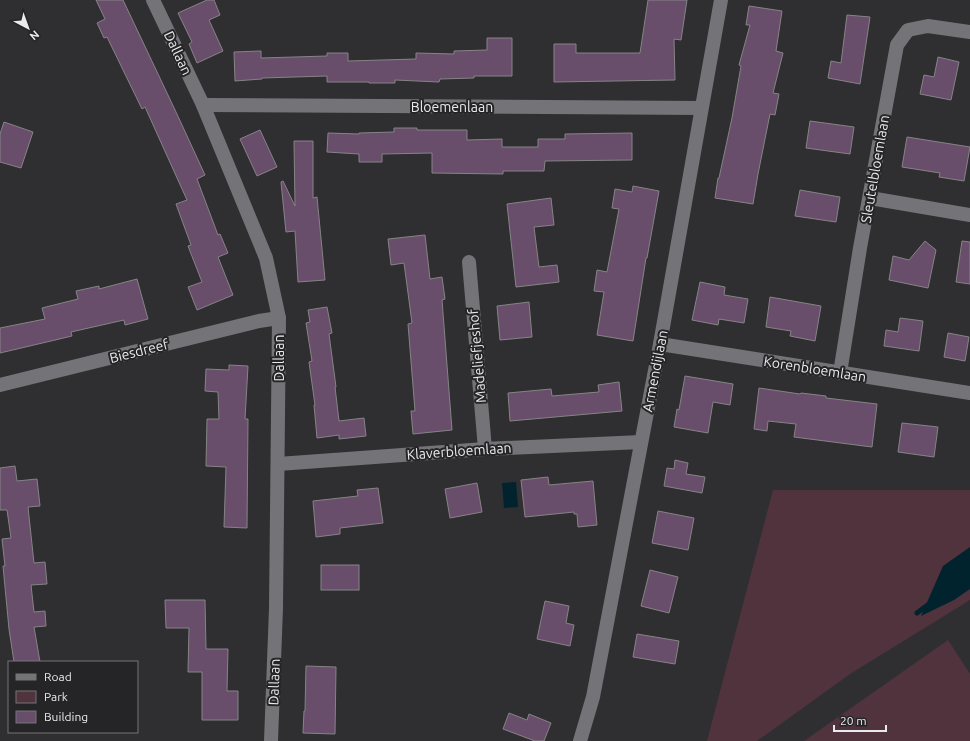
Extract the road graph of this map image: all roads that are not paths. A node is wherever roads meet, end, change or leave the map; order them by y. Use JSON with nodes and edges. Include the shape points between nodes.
{"nodes":[{"id":1,"x":153,"y":0,"type":"edge"},
{"id":2,"x":721,"y":0,"type":"edge"},
{"id":3,"x":970,"y":32,"type":"edge"},
{"id":4,"x":203,"y":105,"type":"junction"},
{"id":5,"x":702,"y":108,"type":"junction"},
{"id":6,"x":870,"y":198,"type":"junction"},
{"id":7,"x":970,"y":215,"type":"edge"},
{"id":8,"x":469,"y":262,"type":"dead end"},
{"id":9,"x":279,"y":318,"type":"junction"},
{"id":10,"x":660,"y":344,"type":"junction"},
{"id":11,"x":840,"y":373,"type":"junction"},
{"id":12,"x":0,"y":385,"type":"edge"},
{"id":13,"x":970,"y":393,"type":"edge"},
{"id":14,"x":641,"y":442,"type":"junction"},
{"id":15,"x":485,"y":449,"type":"junction"},
{"id":16,"x":278,"y":464,"type":"junction"},
{"id":17,"x":271,"y":741,"type":"edge"},
{"id":18,"x":580,"y":741,"type":"edge"}],
"edges":[{"from":1,"to":4,"type":"street","name":"Dallaan"},
{"from":2,"to":5,"type":"street","name":"Armendijlaan"},
{"from":3,"to":6,"type":"street","name":"Sleutelbloemlaan","via":[[928,26],[908,30],[897,45]]},
{"from":4,"to":5,"type":"street","name":"Bloemenlaan"},
{"from":4,"to":9,"type":"street","name":"Dallaan","via":[[266,258]]},
{"from":5,"to":10,"type":"street","name":"Armendijlaan"},
{"from":6,"to":7,"type":"street"},
{"from":6,"to":11,"type":"street","name":"Sleutelbloemlaan"},
{"from":8,"to":15,"type":"street","name":"Madeliefjeshof"},
{"from":9,"to":12,"type":"street","name":"Biesdreef"},
{"from":9,"to":16,"type":"street","name":"Dallaan"},
{"from":10,"to":11,"type":"street","name":"Korenbloemlaan"},
{"from":10,"to":14,"type":"street","name":"Armendijlaan"},
{"from":11,"to":13,"type":"street","name":"Korenbloemlaan"},
{"from":14,"to":15,"type":"street","name":"Klaverbloemlaan"},
{"from":14,"to":18,"type":"street","name":"Armendijlaan","via":[[592,696]]},
{"from":15,"to":16,"type":"street","name":"Klaverbloemlaan"},
{"from":16,"to":17,"type":"street","name":"Dallaan"}]}
